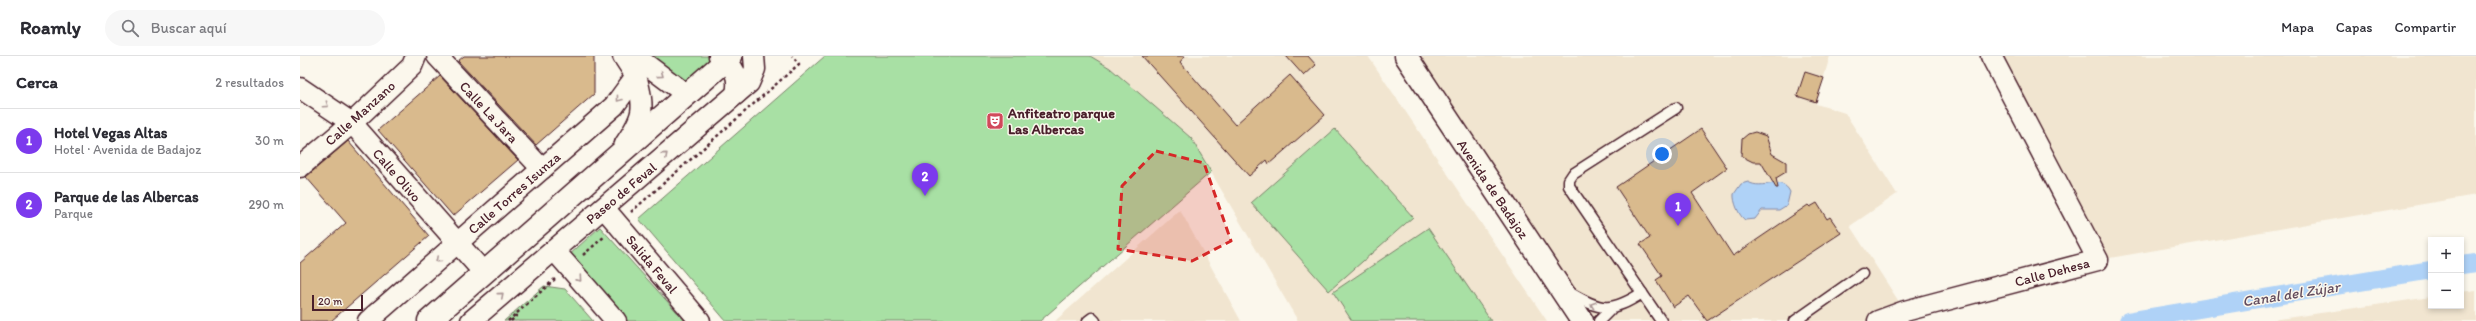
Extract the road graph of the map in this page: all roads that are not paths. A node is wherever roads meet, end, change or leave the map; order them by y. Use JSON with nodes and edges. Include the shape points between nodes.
{"nodes":[{"id":1,"x":416,"y":56,"type":"edge"},
{"id":2,"x":437,"y":56,"type":"edge"},
{"id":3,"x":623,"y":56,"type":"edge"},
{"id":4,"x":635,"y":56,"type":"edge"},
{"id":5,"x":754,"y":56,"type":"edge"},
{"id":6,"x":1406,"y":56,"type":"edge"},
{"id":7,"x":1991,"y":56,"type":"edge"},
{"id":8,"x":725,"y":58,"type":"edge"},
{"id":9,"x":636,"y":76,"type":"junction"},
{"id":10,"x":300,"y":88,"type":"edge"},
{"id":11,"x":736,"y":94,"type":"junction"},
{"id":12,"x":687,"y":95,"type":"junction"},
{"id":13,"x":1676,"y":108,"type":"dead end"},
{"id":14,"x":352,"y":123,"type":"junction"},
{"id":15,"x":617,"y":156,"type":"junction"},
{"id":16,"x":300,"y":167,"type":"edge"},
{"id":17,"x":542,"y":169,"type":"junction"},
{"id":18,"x":604,"y":208,"type":"junction"},
{"id":19,"x":457,"y":243,"type":"junction"},
{"id":20,"x":554,"y":250,"type":"junction"},
{"id":21,"x":484,"y":274,"type":"junction"},
{"id":22,"x":1862,"y":274,"type":"dead end"},
{"id":23,"x":1558,"y":286,"type":"junction"},
{"id":24,"x":1642,"y":293,"type":"junction"},
{"id":25,"x":1611,"y":309,"type":"junction"},
{"id":26,"x":1657,"y":319,"type":"edge"},
{"id":27,"x":368,"y":321,"type":"edge"},
{"id":28,"x":429,"y":321,"type":"edge"},
{"id":29,"x":472,"y":321,"type":"edge"},
{"id":30,"x":616,"y":321,"type":"edge"},
{"id":31,"x":700,"y":321,"type":"edge"},
{"id":32,"x":1088,"y":321,"type":"edge"},
{"id":33,"x":1094,"y":321,"type":"edge"},
{"id":34,"x":1582,"y":321,"type":"edge"},
{"id":35,"x":1599,"y":321,"type":"edge"},
{"id":36,"x":1795,"y":321,"type":"edge"},
{"id":37,"x":1878,"y":321,"type":"edge"}],
"edges":[{"from":1,"to":14,"type":"street","name":"Calle Manzano","via":[[412,66]]},
{"from":2,"to":17,"type":"street","name":"Calle La Jara"},
{"from":3,"to":9,"type":"street"},
{"from":4,"to":12,"type":"street","one_way":true},
{"from":5,"to":11,"type":"street","name":"Paseo de Feval","via":[[755,69],[749,83]]},
{"from":6,"to":23,"type":"main road","name":"Avenida de Badajoz"},
{"from":7,"to":37,"type":"street","name":"Calle Dehesa","via":[[2098,260],[1905,310]]},
{"from":8,"to":11,"type":"street","via":[[739,82]]},
{"from":8,"to":12,"type":"main road"},
{"from":9,"to":15,"type":"street","via":[[644,99],[640,122]]},
{"from":9,"to":17,"type":"street","name":"Calle Torres Isunza","one_way":true,"via":[[614,106]]},
{"from":10,"to":14,"type":"street","name":"Calle Olivo","one_way":true},
{"from":18,"to":11,"type":"street","name":"Paseo de Feval","one_way":true},
{"from":12,"to":15,"type":"main road"},
{"from":13,"to":24,"type":"lane","via":[[1573,174],[1570,180],[1570,186]]},
{"from":14,"to":16,"type":"street","name":"Calle Manzano"},
{"from":14,"to":19,"type":"street","name":"Calle Olivo"},
{"from":15,"to":21,"type":"main road"},
{"from":17,"to":19,"type":"street","name":"Calle Torres Isunza"},
{"from":18,"to":20,"type":"street","name":"Paseo de Feval"},
{"from":18,"to":31,"type":"street","name":"Salida Feval"},
{"from":19,"to":21,"type":"street","name":"Calle Olivo"},
{"from":19,"to":27,"type":"street","name":"Calle Torres Isunza","one_way":true},
{"from":29,"to":20,"type":"street","name":"Paseo de Feval","one_way":true},
{"from":20,"to":30,"type":"street","one_way":true},
{"from":21,"to":28,"type":"main road"},
{"from":22,"to":36,"type":"lane"},
{"from":25,"to":23,"type":"lane","one_way":true,"via":[[1586,302]]},
{"from":23,"to":34,"type":"main road","name":"Avenida de Badajoz"},
{"from":24,"to":25,"type":"lane","via":[[1622,306]]},
{"from":24,"to":26,"type":"lane"},
{"from":25,"to":35,"type":"lane"},
{"from":32,"to":33,"type":"lane","via":[[1092,318]]}]}
